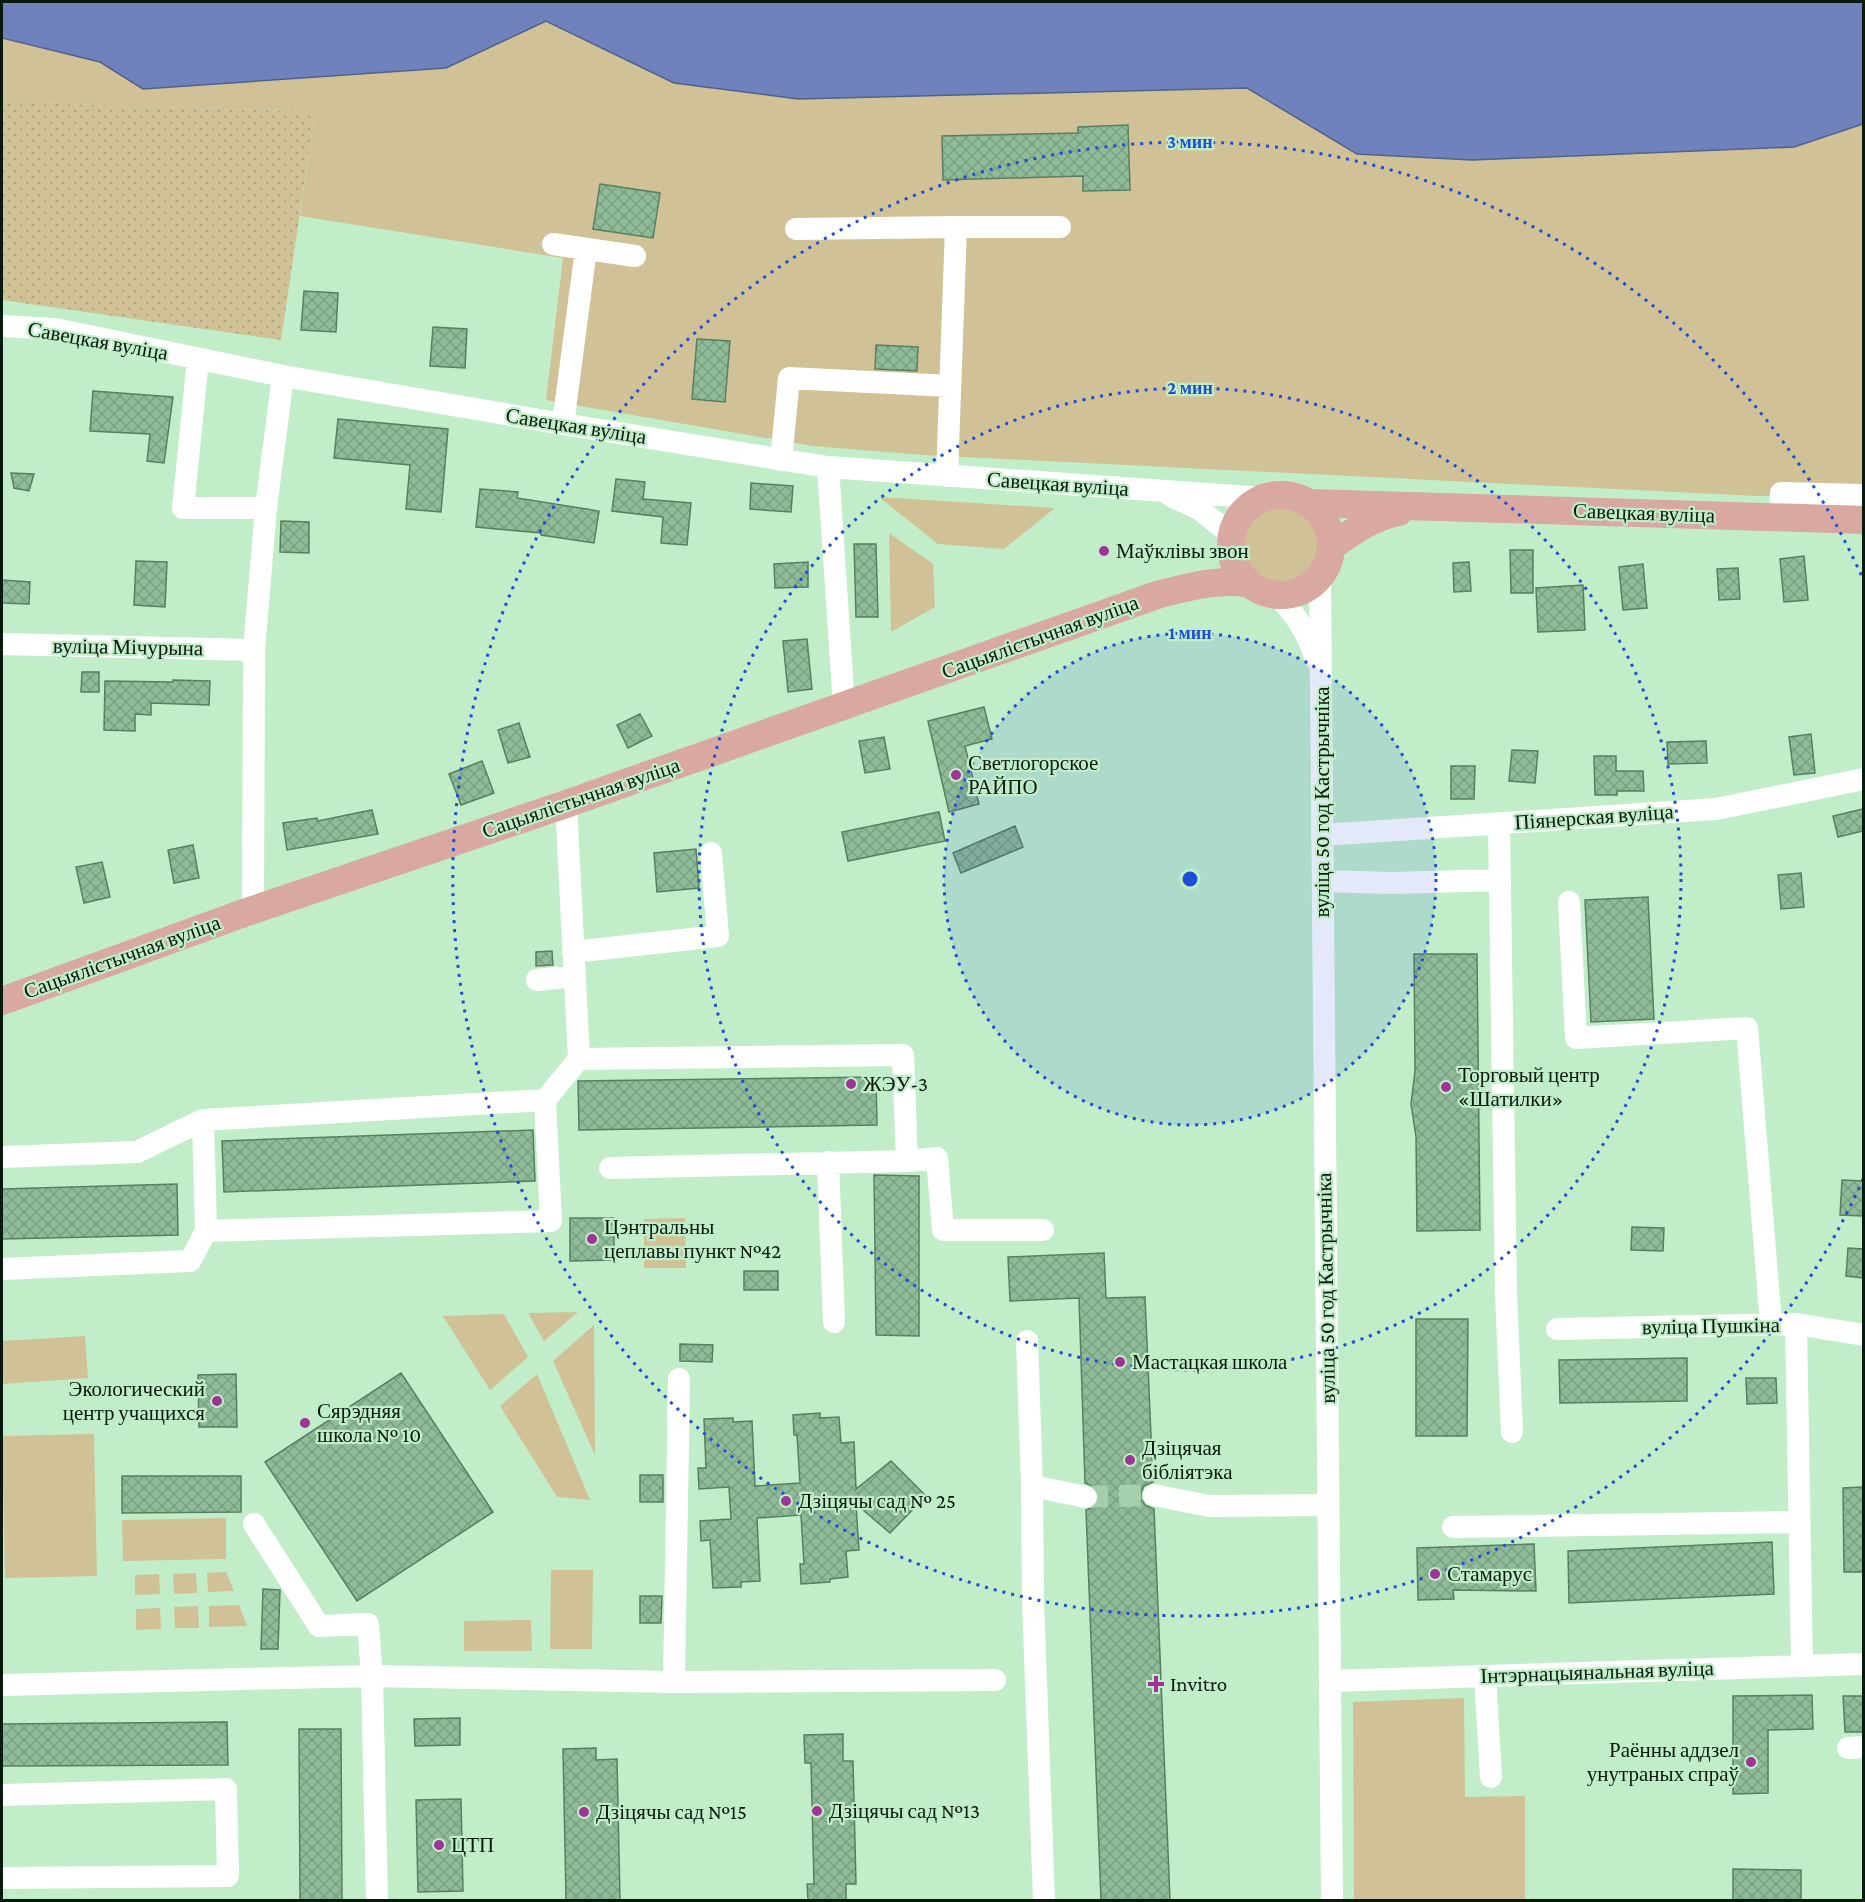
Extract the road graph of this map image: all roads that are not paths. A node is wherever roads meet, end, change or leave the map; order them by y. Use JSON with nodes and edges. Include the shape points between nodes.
{"nodes":[{"id":1,"x":956,"y":227,"type":"junction"},
{"id":2,"x":1060,"y":227,"type":"dead end"},
{"id":3,"x":796,"y":230,"type":"dead end"},
{"id":4,"x":554,"y":244,"type":"dead end"},
{"id":5,"x":586,"y":249,"type":"junction"},
{"id":6,"x":635,"y":256,"type":"dead end"},
{"id":7,"x":2,"y":326,"type":"edge"},
{"id":8,"x":198,"y":359,"type":"junction"},
{"id":9,"x":283,"y":376,"type":"junction"},
{"id":10,"x":950,"y":386,"type":"junction"},
{"id":11,"x":563,"y":424,"type":"junction"},
{"id":12,"x":781,"y":460,"type":"junction"},
{"id":13,"x":828,"y":467,"type":"junction"},
{"id":14,"x":947,"y":476,"type":"junction"},
{"id":15,"x":1155,"y":490,"type":"junction"},
{"id":16,"x":1863,"y":495,"type":"edge"},
{"id":17,"x":1263,"y":498,"type":"junction"},
{"id":18,"x":1311,"y":504,"type":"junction"},
{"id":19,"x":1425,"y":507,"type":"junction"},
{"id":20,"x":266,"y":508,"type":"junction"},
{"id":21,"x":1780,"y":517,"type":"junction"},
{"id":22,"x":1863,"y":520,"type":"edge"},
{"id":23,"x":1231,"y":544,"type":"junction"},
{"id":24,"x":1331,"y":547,"type":"junction"},
{"id":25,"x":1320,"y":577,"type":"junction"},
{"id":26,"x":1246,"y":583,"type":"junction"},
{"id":27,"x":1160,"y":594,"type":"junction"},
{"id":28,"x":1278,"y":596,"type":"junction"},
{"id":29,"x":2,"y":644,"type":"edge"},
{"id":30,"x":254,"y":650,"type":"junction"},
{"id":31,"x":1321,"y":675,"type":"junction"},
{"id":32,"x":844,"y":706,"type":"junction"},
{"id":33,"x":1863,"y":778,"type":"edge"},
{"id":34,"x":566,"y":804,"type":"junction"},
{"id":35,"x":1499,"y":823,"type":"junction"},
{"id":36,"x":1322,"y":835,"type":"junction"},
{"id":37,"x":711,"y":853,"type":"dead end"},
{"id":38,"x":1500,"y":880,"type":"junction"},
{"id":39,"x":1323,"y":881,"type":"junction"},
{"id":40,"x":1569,"y":902,"type":"dead end"},
{"id":41,"x":253,"y":909,"type":"junction"},
{"id":42,"x":573,"y":952,"type":"junction"},
{"id":43,"x":574,"y":976,"type":"junction"},
{"id":44,"x":537,"y":980,"type":"dead end"},
{"id":45,"x":2,"y":1001,"type":"edge"},
{"id":46,"x":579,"y":1059,"type":"junction"},
{"id":47,"x":544,"y":1100,"type":"junction"},
{"id":48,"x":203,"y":1119,"type":"junction"},
{"id":49,"x":2,"y":1157,"type":"edge"},
{"id":50,"x":828,"y":1161,"type":"junction"},
{"id":51,"x":907,"y":1161,"type":"junction"},
{"id":52,"x":610,"y":1168,"type":"dead end"},
{"id":53,"x":1043,"y":1230,"type":"dead end"},
{"id":54,"x":206,"y":1231,"type":"junction"},
{"id":55,"x":2,"y":1269,"type":"edge"},
{"id":56,"x":834,"y":1322,"type":"dead end"},
{"id":57,"x":1771,"y":1324,"type":"junction"},
{"id":58,"x":1796,"y":1324,"type":"junction"},
{"id":59,"x":1557,"y":1329,"type":"dead end"},
{"id":60,"x":1863,"y":1335,"type":"edge"},
{"id":61,"x":1027,"y":1341,"type":"dead end"},
{"id":62,"x":679,"y":1379,"type":"dead end"},
{"id":63,"x":1512,"y":1432,"type":"dead end"},
{"id":64,"x":1032,"y":1486,"type":"junction"},
{"id":65,"x":1154,"y":1495,"type":"tunnel mouth"},
{"id":66,"x":1086,"y":1497,"type":"tunnel mouth"},
{"id":67,"x":1328,"y":1505,"type":"junction"},
{"id":68,"x":1799,"y":1522,"type":"junction"},
{"id":69,"x":254,"y":1524,"type":"dead end"},
{"id":70,"x":1453,"y":1527,"type":"dead end"},
{"id":71,"x":1863,"y":1664,"type":"edge"},
{"id":72,"x":1802,"y":1666,"type":"junction"},
{"id":73,"x":372,"y":1676,"type":"junction"},
{"id":74,"x":1485,"y":1676,"type":"junction"},
{"id":75,"x":995,"y":1680,"type":"dead end"},
{"id":76,"x":1330,"y":1681,"type":"junction"},
{"id":77,"x":674,"y":1683,"type":"junction"},
{"id":78,"x":2,"y":1685,"type":"edge"},
{"id":79,"x":1491,"y":1777,"type":"dead end"},
{"id":80,"x":2,"y":1795,"type":"edge"},
{"id":81,"x":2,"y":1878,"type":"edge"},
{"id":82,"x":377,"y":1900,"type":"edge"},
{"id":83,"x":1044,"y":1900,"type":"edge"},
{"id":84,"x":1332,"y":1900,"type":"edge"}],
"edges":[{"from":1,"to":2,"type":"street"},
{"from":1,"to":3,"type":"street"},
{"from":1,"to":10,"type":"street"},
{"from":4,"to":5,"type":"street"},
{"from":5,"to":6,"type":"street"},
{"from":5,"to":11,"type":"street"},
{"from":7,"to":8,"type":"street","name":"Савецкая вуліца","via":[[55,329]]},
{"from":8,"to":9,"type":"street","name":"Савецкая вуліца"},
{"from":8,"to":20,"type":"street","via":[[183,508]]},
{"from":9,"to":11,"type":"street","name":"Савецкая вуліца"},
{"from":9,"to":20,"type":"street"},
{"from":10,"to":12,"type":"street","via":[[789,378]]},
{"from":10,"to":14,"type":"street"},
{"from":11,"to":12,"type":"street","name":"Савецкая вуліца"},
{"from":12,"to":13,"type":"street","name":"Савецкая вуліца"},
{"from":13,"to":14,"type":"street","name":"Савецкая вуліца"},
{"from":13,"to":32,"type":"street"},
{"from":14,"to":15,"type":"street","name":"Савецкая вуліца"},
{"from":15,"to":17,"type":"street","name":"Савецкая вуліца"},
{"from":15,"to":23,"type":"street","name":"Савецкая вуліца","via":[[1199,509]]},
{"from":16,"to":21,"type":"street","via":[[1781,493]]},
{"from":17,"to":18,"type":"main road","via":[[1280,494]]},
{"from":17,"to":23,"type":"main road","via":[[1238,519]]},
{"from":18,"to":19,"type":"main road","name":"Савецкая вуліца"},
{"from":18,"to":24,"type":"main road","via":[[1330,530]]},
{"from":19,"to":21,"type":"main road","name":"Савецкая вуліца"},
{"from":19,"to":24,"type":"main road","name":"Савецкая вуліца","via":[[1373,520]]},
{"from":20,"to":30,"type":"street"},
{"from":21,"to":22,"type":"main road","name":"Савецкая вуліца"},
{"from":23,"to":26,"type":"main road","via":[[1236,569]]},
{"from":23,"to":27,"type":"main road","name":"Сацыялістычная вуліца","via":[[1210,566]]},
{"from":24,"to":25,"type":"main road"},
{"from":25,"to":28,"type":"main road","via":[[1294,595]]},
{"from":25,"to":31,"type":"street","name":"вуліца 50 год Кастрычніка"},
{"from":26,"to":27,"type":"main road","name":"Сацыялістычная вуліца","via":[[1197,585]]},
{"from":26,"to":28,"type":"main road"},
{"from":27,"to":32,"type":"main road","name":"Сацыялістычная вуліца"},
{"from":28,"to":31,"type":"street","name":"вуліца 50 год Кастрычніка","via":[[1303,627]]},
{"from":29,"to":30,"type":"street","name":"вуліца Мічурына"},
{"from":30,"to":41,"type":"street"},
{"from":31,"to":36,"type":"street","name":"вуліца 50 год Кастрычніка"},
{"from":32,"to":34,"type":"main road","name":"Сацыялістычная вуліца"},
{"from":33,"to":35,"type":"street","name":"Піянерская вуліца","via":[[1716,809]]},
{"from":34,"to":41,"type":"main road","name":"Сацыялістычная вуліца"},
{"from":34,"to":42,"type":"street"},
{"from":35,"to":36,"type":"street","name":"Піянерская вуліца"},
{"from":35,"to":38,"type":"street"},
{"from":36,"to":39,"type":"street","name":"вуліца 50 год Кастрычніка"},
{"from":37,"to":42,"type":"street","via":[[718,936]]},
{"from":38,"to":39,"type":"street"},
{"from":38,"to":63,"type":"street"},
{"from":39,"to":67,"type":"street","name":"вуліца 50 год Кастрычніка"},
{"from":40,"to":57,"type":"street","via":[[1576,1038],[1747,1028]]},
{"from":41,"to":45,"type":"main road","name":"Сацыялістычная вуліца"},
{"from":42,"to":43,"type":"street"},
{"from":43,"to":44,"type":"street"},
{"from":43,"to":46,"type":"street"},
{"from":46,"to":47,"type":"street"},
{"from":46,"to":51,"type":"street","via":[[903,1055]]},
{"from":47,"to":48,"type":"street"},
{"from":47,"to":54,"type":"street","via":[[551,1221]]},
{"from":48,"to":49,"type":"street","via":[[137,1152]]},
{"from":48,"to":54,"type":"street"},
{"from":50,"to":51,"type":"street"},
{"from":50,"to":52,"type":"street"},
{"from":50,"to":56,"type":"street"},
{"from":51,"to":53,"type":"street","via":[[937,1158],[943,1230]]},
{"from":54,"to":55,"type":"street","via":[[190,1261]]},
{"from":57,"to":58,"type":"street","name":"вуліца Пушкіна"},
{"from":57,"to":59,"type":"street","name":"вуліца Пушкіна"},
{"from":58,"to":60,"type":"street","name":"вуліца Пушкіна"},
{"from":58,"to":68,"type":"street"},
{"from":61,"to":64,"type":"street"},
{"from":62,"to":77,"type":"street"},
{"from":64,"to":66,"type":"street"},
{"from":64,"to":83,"type":"street"},
{"from":65,"to":67,"type":"street","via":[[1209,1506]]},
{"from":67,"to":76,"type":"street","name":"вуліца 50 год Кастрычніка"},
{"from":68,"to":70,"type":"street"},
{"from":68,"to":72,"type":"street"},
{"from":69,"to":73,"type":"street","via":[[319,1626],[368,1624]]},
{"from":71,"to":72,"type":"street","name":"Інтэрнацыянальная вуліца"},
{"from":72,"to":74,"type":"street","name":"Інтэрнацыянальная вуліца"},
{"from":73,"to":77,"type":"street"},
{"from":73,"to":78,"type":"street"},
{"from":73,"to":82,"type":"street"},
{"from":74,"to":76,"type":"street","name":"Інтэрнацыянальная вуліца"},
{"from":74,"to":79,"type":"street"},
{"from":75,"to":77,"type":"street"},
{"from":76,"to":84,"type":"street","name":"вуліца 50 год Кастрычніка"},
{"from":80,"to":81,"type":"street","via":[[226,1790],[228,1876]]}]}
